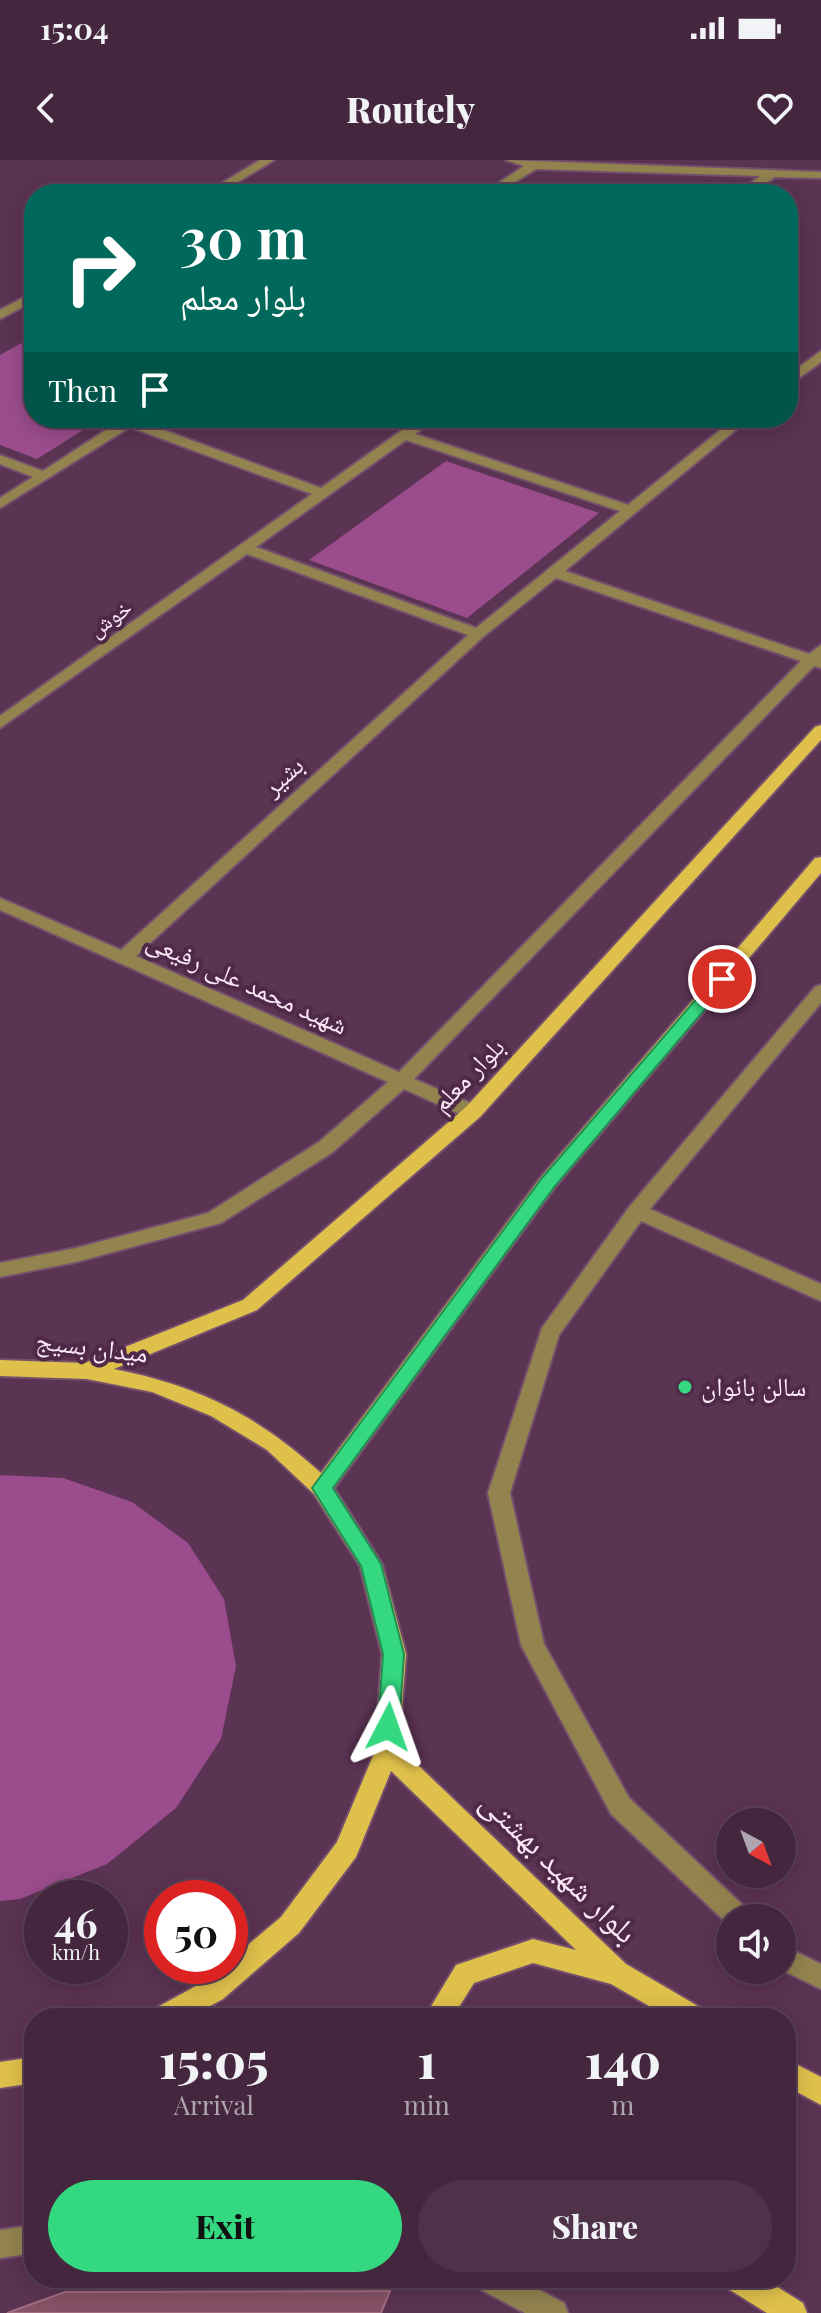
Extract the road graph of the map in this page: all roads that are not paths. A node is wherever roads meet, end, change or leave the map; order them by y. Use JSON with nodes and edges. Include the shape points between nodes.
{"nodes":[{"id":1,"x":268,"y":160,"type":"edge"},
{"id":2,"x":512,"y":160,"type":"edge"},
{"id":3,"x":534,"y":165,"type":"junction"},
{"id":4,"x":773,"y":173,"type":"junction"},
{"id":5,"x":821,"y":175,"type":"edge"},
{"id":6,"x":227,"y":184,"type":"edge"},
{"id":7,"x":504,"y":184,"type":"edge"},
{"id":8,"x":757,"y":184,"type":"edge"},
{"id":9,"x":24,"y":303,"type":"edge"},
{"id":10,"x":0,"y":315,"type":"edge"},
{"id":11,"x":821,"y":355,"type":"edge"},
{"id":12,"x":798,"y":374,"type":"edge"},
{"id":13,"x":119,"y":428,"type":"edge"},
{"id":14,"x":152,"y":428,"type":"edge"},
{"id":15,"x":414,"y":428,"type":"edge"},
{"id":16,"x":731,"y":428,"type":"edge"},
{"id":17,"x":405,"y":435,"type":"junction"},
{"id":18,"x":0,"y":459,"type":"edge"},
{"id":19,"x":44,"y":476,"type":"junction"},
{"id":20,"x":323,"y":493,"type":"junction"},
{"id":21,"x":0,"y":504,"type":"edge"},
{"id":22,"x":630,"y":510,"type":"junction"},
{"id":23,"x":245,"y":548,"type":"junction"},
{"id":24,"x":554,"y":572,"type":"junction"},
{"id":25,"x":478,"y":634,"type":"junction"},
{"id":26,"x":818,"y":657,"type":"edge"},
{"id":27,"x":0,"y":723,"type":"edge"},
{"id":28,"x":821,"y":730,"type":"edge"},
{"id":29,"x":821,"y":862,"type":"edge"},
{"id":30,"x":0,"y":903,"type":"edge"},
{"id":31,"x":124,"y":957,"type":"junction"},
{"id":32,"x":821,"y":991,"type":"edge"},
{"id":33,"x":402,"y":1080,"type":"junction"},
{"id":34,"x":473,"y":1112,"type":"junction"},
{"id":35,"x":637,"y":1211,"type":"junction"},
{"id":36,"x":0,"y":1270,"type":"edge"},
{"id":37,"x":821,"y":1293,"type":"edge"},
{"id":38,"x":0,"y":1368,"type":"edge"},
{"id":39,"x":87,"y":1371,"type":"junction"},
{"id":40,"x":322,"y":1488,"type":"junction"},
{"id":41,"x":387,"y":1751,"type":"junction"},
{"id":42,"x":724,"y":1904,"type":"edge"},
{"id":43,"x":796,"y":1964,"type":"edge"},
{"id":44,"x":617,"y":1973,"type":"junction"},
{"id":45,"x":821,"y":1977,"type":"edge"},
{"id":46,"x":181,"y":2008,"type":"edge"},
{"id":47,"x":443,"y":2008,"type":"edge"},
{"id":48,"x":677,"y":2008,"type":"edge"},
{"id":49,"x":24,"y":2071,"type":"edge"},
{"id":50,"x":0,"y":2075,"type":"edge"},
{"id":51,"x":796,"y":2078,"type":"edge"},
{"id":52,"x":821,"y":2092,"type":"edge"},
{"id":53,"x":24,"y":2240,"type":"edge"},
{"id":54,"x":0,"y":2244,"type":"edge"},
{"id":55,"x":507,"y":2288,"type":"edge"},
{"id":56,"x":747,"y":2288,"type":"edge"},
{"id":57,"x":762,"y":2304,"type":"edge"},
{"id":58,"x":554,"y":2313,"type":"edge"},
{"id":59,"x":793,"y":2313,"type":"edge"}],
"edges":[{"from":1,"to":6,"type":"street"},
{"from":2,"to":3,"type":"street"},
{"from":3,"to":4,"type":"street"},
{"from":3,"to":7,"type":"street"},
{"from":4,"to":5,"type":"street"},
{"from":4,"to":8,"type":"street"},
{"from":9,"to":10,"type":"street"},
{"from":11,"to":12,"type":"street"},
{"from":13,"to":19,"type":"street"},
{"from":14,"to":20,"type":"street"},
{"from":15,"to":17,"type":"street"},
{"from":16,"to":22,"type":"street"},
{"from":17,"to":20,"type":"street","name":"خوش"},
{"from":17,"to":22,"type":"street"},
{"from":18,"to":19,"type":"street"},
{"from":19,"to":21,"type":"street"},
{"from":20,"to":23,"type":"street","name":"خوش"},
{"from":22,"to":24,"type":"street","name":"بشیر"},
{"from":23,"to":25,"type":"street"},
{"from":23,"to":27,"type":"street","name":"خوش"},
{"from":24,"to":25,"type":"street","name":"بشیر"},
{"from":24,"to":26,"type":"street"},
{"from":25,"to":31,"type":"street","name":"بشیر"},
{"from":26,"to":33,"type":"street"},
{"from":28,"to":34,"type":"main road","name":"بلوار معلم"},
{"from":29,"to":40,"type":"main road","via":[[548,1182]]},
{"from":30,"to":31,"type":"street","name":"شهید محمد علی رفیعی"},
{"from":31,"to":33,"type":"street","name":"شهید محمد علی رفیعی"},
{"from":32,"to":35,"type":"street"},
{"from":33,"to":34,"type":"street","name":"شهید محمد علی رفیعی"},
{"from":33,"to":36,"type":"street","via":[[326,1147],[214,1218]]},
{"from":34,"to":39,"type":"main road","name":"بلوار معلم","via":[[250,1305]]},
{"from":35,"to":37,"type":"street"},
{"from":35,"to":42,"type":"street","via":[[549,1333],[499,1493],[533,1645],[620,1806]]},
{"from":38,"to":39,"type":"main road","name":"میدان بسیج"},
{"from":39,"to":40,"type":"main road","name":"میدان بسیج","via":[[155,1385],[219,1410],[275,1444]]},
{"from":40,"to":41,"type":"main road","name":"میدان بسیج","via":[[371,1564],[394,1654]]},
{"from":41,"to":44,"type":"main road","name":"بلوار شهید بهشتی"},
{"from":41,"to":46,"type":"main road","name":"میدان بسیج","via":[[347,1849],[290,1925],[214,1990]]},
{"from":43,"to":45,"type":"street"},
{"from":44,"to":47,"type":"main road","via":[[533,1951],[465,1974]]},
{"from":44,"to":48,"type":"main road","name":"بلوار شهید بهشتی"},
{"from":49,"to":50,"type":"main road"},
{"from":51,"to":52,"type":"main road"},
{"from":53,"to":54,"type":"street"},
{"from":55,"to":58,"type":"street"},
{"from":56,"to":57,"type":"main road"},
{"from":57,"to":59,"type":"main road"}]}
